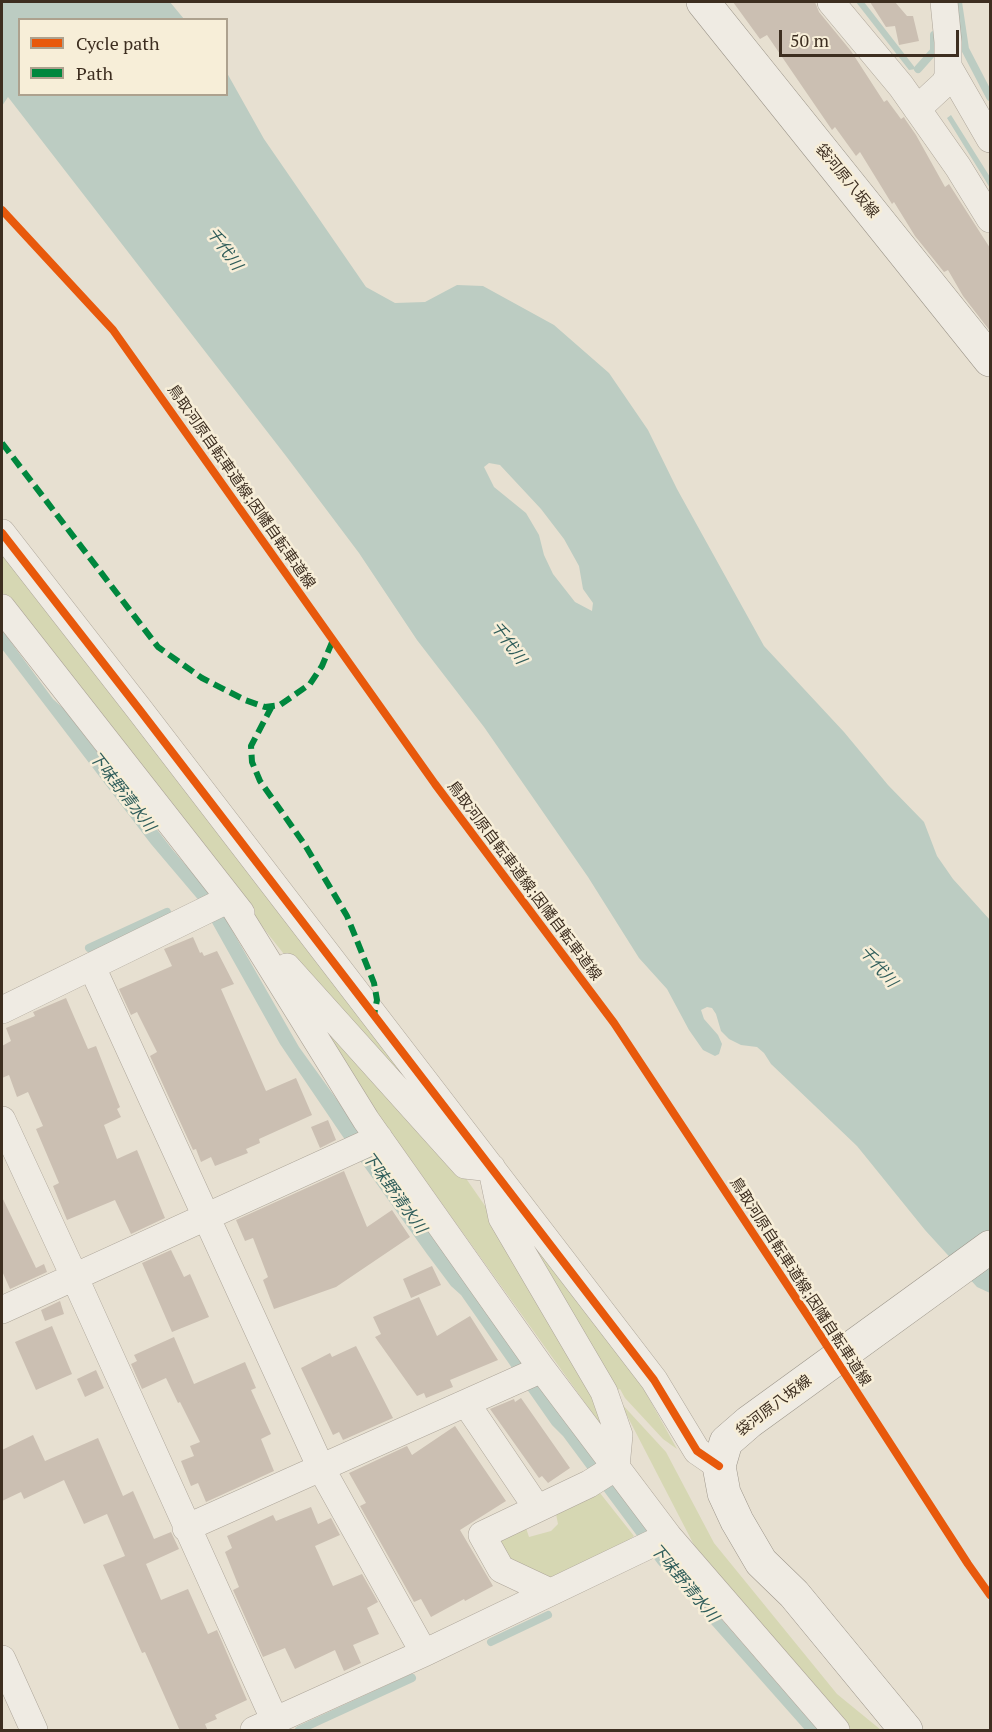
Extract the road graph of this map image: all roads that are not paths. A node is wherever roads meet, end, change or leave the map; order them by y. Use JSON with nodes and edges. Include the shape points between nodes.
{"nodes":[{"id":1,"x":703,"y":2,"type":"edge"},
{"id":2,"x":831,"y":2,"type":"edge"},
{"id":3,"x":944,"y":2,"type":"edge"},
{"id":4,"x":949,"y":68,"type":"junction"},
{"id":5,"x":917,"y":109,"type":"junction"},
{"id":6,"x":990,"y":139,"type":"edge"},
{"id":7,"x":990,"y":219,"type":"edge"},
{"id":8,"x":990,"y":360,"type":"edge"},
{"id":9,"x":2,"y":533,"type":"edge"},
{"id":10,"x":2,"y":608,"type":"edge"},
{"id":11,"x":229,"y":899,"type":"junction"},
{"id":12,"x":92,"y":967,"type":"junction"},
{"id":13,"x":2,"y":1010,"type":"edge"},
{"id":14,"x":2,"y":1120,"type":"edge"},
{"id":15,"x":379,"y":1138,"type":"junction"},
{"id":16,"x":492,"y":1168,"type":"junction"},
{"id":17,"x":206,"y":1216,"type":"junction"},
{"id":18,"x":990,"y":1247,"type":"edge"},
{"id":19,"x":74,"y":1276,"type":"junction"},
{"id":20,"x":2,"y":1310,"type":"edge"},
{"id":21,"x":542,"y":1369,"type":"junction"},
{"id":22,"x":466,"y":1403,"type":"junction"},
{"id":23,"x":723,"y":1454,"type":"junction"},
{"id":24,"x":616,"y":1467,"type":"junction"},
{"id":25,"x":321,"y":1468,"type":"junction"},
{"id":26,"x":537,"y":1508,"type":"junction"},
{"id":27,"x":186,"y":1528,"type":"junction"},
{"id":28,"x":668,"y":1536,"type":"junction"},
{"id":29,"x":550,"y":1592,"type":"junction"},
{"id":30,"x":424,"y":1653,"type":"junction"},
{"id":31,"x":2,"y":1659,"type":"edge"},
{"id":32,"x":264,"y":1726,"type":"edge"},
{"id":33,"x":34,"y":1731,"type":"edge"},
{"id":34,"x":836,"y":1731,"type":"edge"},
{"id":35,"x":906,"y":1731,"type":"edge"}],
"edges":[{"from":1,"to":8,"type":"main road","name":"袋河原八坂線"},
{"from":2,"to":5,"type":"street"},
{"from":3,"to":4,"type":"street"},
{"from":4,"to":5,"type":"street","via":[[944,84]]},
{"from":4,"to":6,"type":"street"},
{"from":5,"to":7,"type":"street"},
{"from":9,"to":16,"type":"street"},
{"from":10,"to":11,"type":"street"},
{"from":11,"to":12,"type":"street"},
{"from":11,"to":15,"type":"street"},
{"from":11,"to":16,"type":"street","via":[[465,1165]]},
{"from":12,"to":13,"type":"street"},
{"from":12,"to":17,"type":"street"},
{"from":14,"to":19,"type":"street"},
{"from":15,"to":17,"type":"street"},
{"from":15,"to":21,"type":"street"},
{"from":16,"to":23,"type":"street","via":[[654,1380],[697,1451]]},
{"from":16,"to":24,"type":"street","via":[[502,1218],[604,1392],[619,1434]]},
{"from":17,"to":19,"type":"street"},
{"from":17,"to":25,"type":"street"},
{"from":18,"to":23,"type":"main road","name":"袋河原八坂線","via":[[749,1422]]},
{"from":19,"to":20,"type":"street"},
{"from":19,"to":27,"type":"street"},
{"from":21,"to":22,"type":"street"},
{"from":21,"to":24,"type":"street"},
{"from":22,"to":25,"type":"street"},
{"from":22,"to":26,"type":"street"},
{"from":23,"to":35,"type":"main road","via":[[724,1493],[761,1562],[794,1594]]},
{"from":24,"to":26,"type":"street"},
{"from":24,"to":28,"type":"street"},
{"from":25,"to":27,"type":"street"},
{"from":25,"to":30,"type":"street"},
{"from":26,"to":29,"type":"street","via":[[482,1535],[501,1569]]},
{"from":27,"to":32,"type":"street"},
{"from":28,"to":29,"type":"street"},
{"from":28,"to":34,"type":"street"},
{"from":29,"to":30,"type":"street"},
{"from":30,"to":32,"type":"street"},
{"from":31,"to":33,"type":"street"}]}
